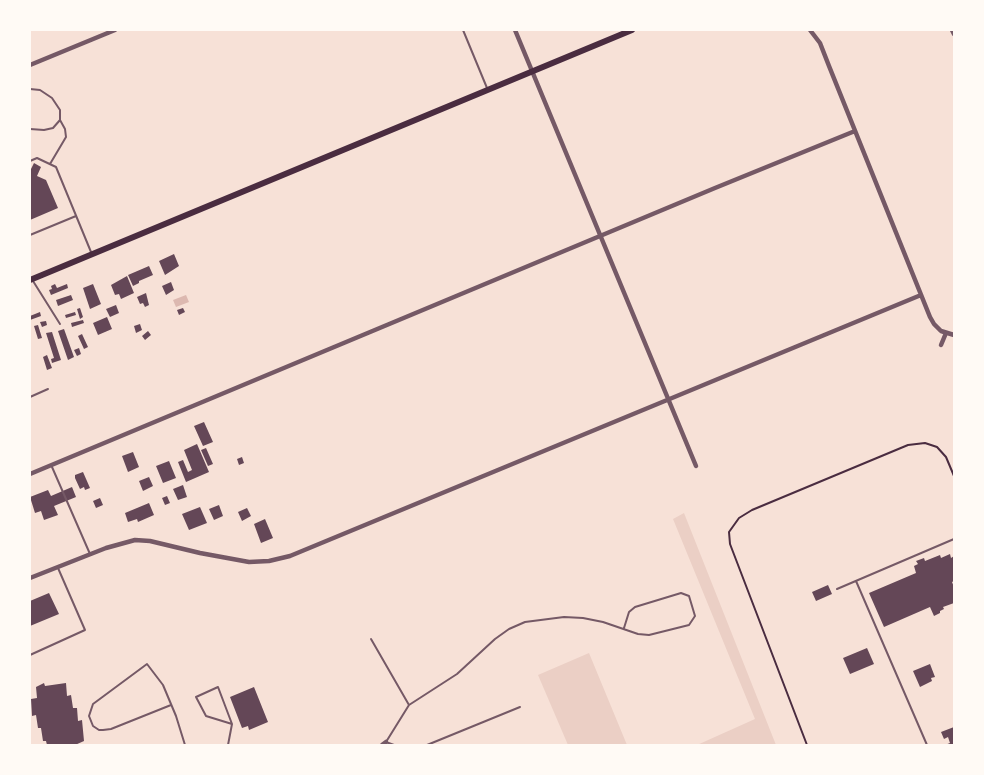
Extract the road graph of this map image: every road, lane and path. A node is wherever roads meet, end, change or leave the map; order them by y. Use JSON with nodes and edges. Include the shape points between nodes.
{"nodes":[{"id":1,"x":115,"y":30,"type":"edge"},
{"id":2,"x":463,"y":30,"type":"edge"},
{"id":3,"x":515,"y":30,"type":"edge"},
{"id":4,"x":632,"y":30,"type":"edge"},
{"id":5,"x":810,"y":30,"type":"edge"},
{"id":6,"x":952,"y":30,"type":"edge"},
{"id":7,"x":954,"y":34,"type":"edge"},
{"id":8,"x":30,"y":65,"type":"edge"},
{"id":9,"x":533,"y":72,"type":"junction"},
{"id":10,"x":30,"y":89,"type":"edge"},
{"id":11,"x":488,"y":90,"type":"junction"},
{"id":12,"x":60,"y":120,"type":"junction"},
{"id":13,"x":30,"y":130,"type":"edge"},
{"id":14,"x":855,"y":131,"type":"junction"},
{"id":15,"x":30,"y":160,"type":"edge"},
{"id":16,"x":50,"y":164,"type":"junction"},
{"id":17,"x":76,"y":216,"type":"junction"},
{"id":18,"x":30,"y":235,"type":"edge"},
{"id":19,"x":601,"y":236,"type":"junction"},
{"id":20,"x":92,"y":254,"type":"junction"},
{"id":21,"x":31,"y":279,"type":"edge"},
{"id":22,"x":921,"y":295,"type":"junction"},
{"id":23,"x":60,"y":324,"type":"dead end"},
{"id":24,"x":946,"y":333,"type":"junction"},
{"id":25,"x":954,"y":335,"type":"edge"},
{"id":26,"x":941,"y":345,"type":"dead end"},
{"id":27,"x":48,"y":390,"type":"dead end"},
{"id":28,"x":30,"y":397,"type":"edge"},
{"id":29,"x":669,"y":400,"type":"junction"},
{"id":30,"x":51,"y":466,"type":"junction"},
{"id":31,"x":696,"y":466,"type":"dead end"},
{"id":32,"x":30,"y":474,"type":"edge"},
{"id":33,"x":954,"y":476,"type":"edge"},
{"id":34,"x":954,"y":539,"type":"edge"},
{"id":35,"x":90,"y":554,"type":"junction"},
{"id":36,"x":58,"y":567,"type":"junction"},
{"id":37,"x":31,"y":576,"type":"edge"},
{"id":38,"x":856,"y":581,"type":"junction"},
{"id":39,"x":837,"y":589,"type":"dead end"},
{"id":40,"x":624,"y":628,"type":"junction"},
{"id":41,"x":371,"y":639,"type":"dead end"},
{"id":42,"x":30,"y":655,"type":"edge"},
{"id":43,"x":171,"y":704,"type":"junction"},
{"id":44,"x":409,"y":705,"type":"junction"},
{"id":45,"x":520,"y":707,"type":"dead end"},
{"id":46,"x":232,"y":724,"type":"junction"},
{"id":47,"x":384,"y":744,"type":"edge"},
{"id":48,"x":185,"y":745,"type":"edge"},
{"id":49,"x":228,"y":745,"type":"edge"},
{"id":50,"x":394,"y":745,"type":"edge"},
{"id":51,"x":427,"y":745,"type":"edge"},
{"id":52,"x":807,"y":745,"type":"edge"},
{"id":53,"x":927,"y":745,"type":"edge"}],
"edges":[{"from":1,"to":8,"type":"street"},
{"from":2,"to":11,"type":"lane"},
{"from":3,"to":9,"type":"street"},
{"from":4,"to":9,"type":"main road"},
{"from":5,"to":14,"type":"street","via":[[820,43]]},
{"from":6,"to":7,"type":"street"},
{"from":9,"to":11,"type":"main road"},
{"from":9,"to":19,"type":"street"},
{"from":10,"to":12,"type":"lane","via":[[40,90],[52,98],[60,110]]},
{"from":11,"to":20,"type":"main road"},
{"from":12,"to":13,"type":"lane","via":[[53,128]]},
{"from":12,"to":16,"type":"lane","via":[[66,138]]},
{"from":14,"to":19,"type":"street"},
{"from":14,"to":22,"type":"street"},
{"from":15,"to":16,"type":"lane","via":[[37,158]]},
{"from":16,"to":17,"type":"lane","via":[[56,168]]},
{"from":17,"to":18,"type":"lane"},
{"from":17,"to":20,"type":"lane"},
{"from":19,"to":29,"type":"street"},
{"from":19,"to":30,"type":"street"},
{"from":20,"to":21,"type":"main road"},
{"from":21,"to":23,"type":"lane"},
{"from":22,"to":24,"type":"street","via":[[934,324]]},
{"from":22,"to":29,"type":"street"},
{"from":24,"to":25,"type":"street"},
{"from":24,"to":26,"type":"street"},
{"from":27,"to":28,"type":"lane"},
{"from":29,"to":31,"type":"street"},
{"from":29,"to":35,"type":"street","via":[[284,558],[242,561],[135,540]]},
{"from":30,"to":32,"type":"street"},
{"from":30,"to":35,"type":"lane"},
{"from":33,"to":52,"type":"path","via":[[946,457],[937,447],[925,443],[908,444],[752,510],[739,518],[729,532],[730,544]]},
{"from":34,"to":38,"type":"lane"},
{"from":35,"to":36,"type":"street"},
{"from":36,"to":37,"type":"street"},
{"from":36,"to":42,"type":"lane","via":[[85,630]]},
{"from":38,"to":39,"type":"lane"},
{"from":38,"to":53,"type":"lane"},
{"from":40,"to":40,"type":"lane","via":[[648,635],[689,624],[695,616],[689,596],[681,593],[635,607],[629,612]]},
{"from":40,"to":44,"type":"lane","via":[[583,618],[525,622],[495,639],[457,674]]},
{"from":41,"to":44,"type":"lane"},
{"from":43,"to":43,"type":"lane","via":[[147,664],[93,704],[89,716],[93,726],[103,730]]},
{"from":43,"to":48,"type":"lane"},
{"from":44,"to":47,"type":"lane"},
{"from":45,"to":51,"type":"lane"},
{"from":46,"to":46,"type":"lane","via":[[218,687],[196,697],[206,716]]},
{"from":46,"to":49,"type":"lane"},
{"from":47,"to":50,"type":"lane"}]}
